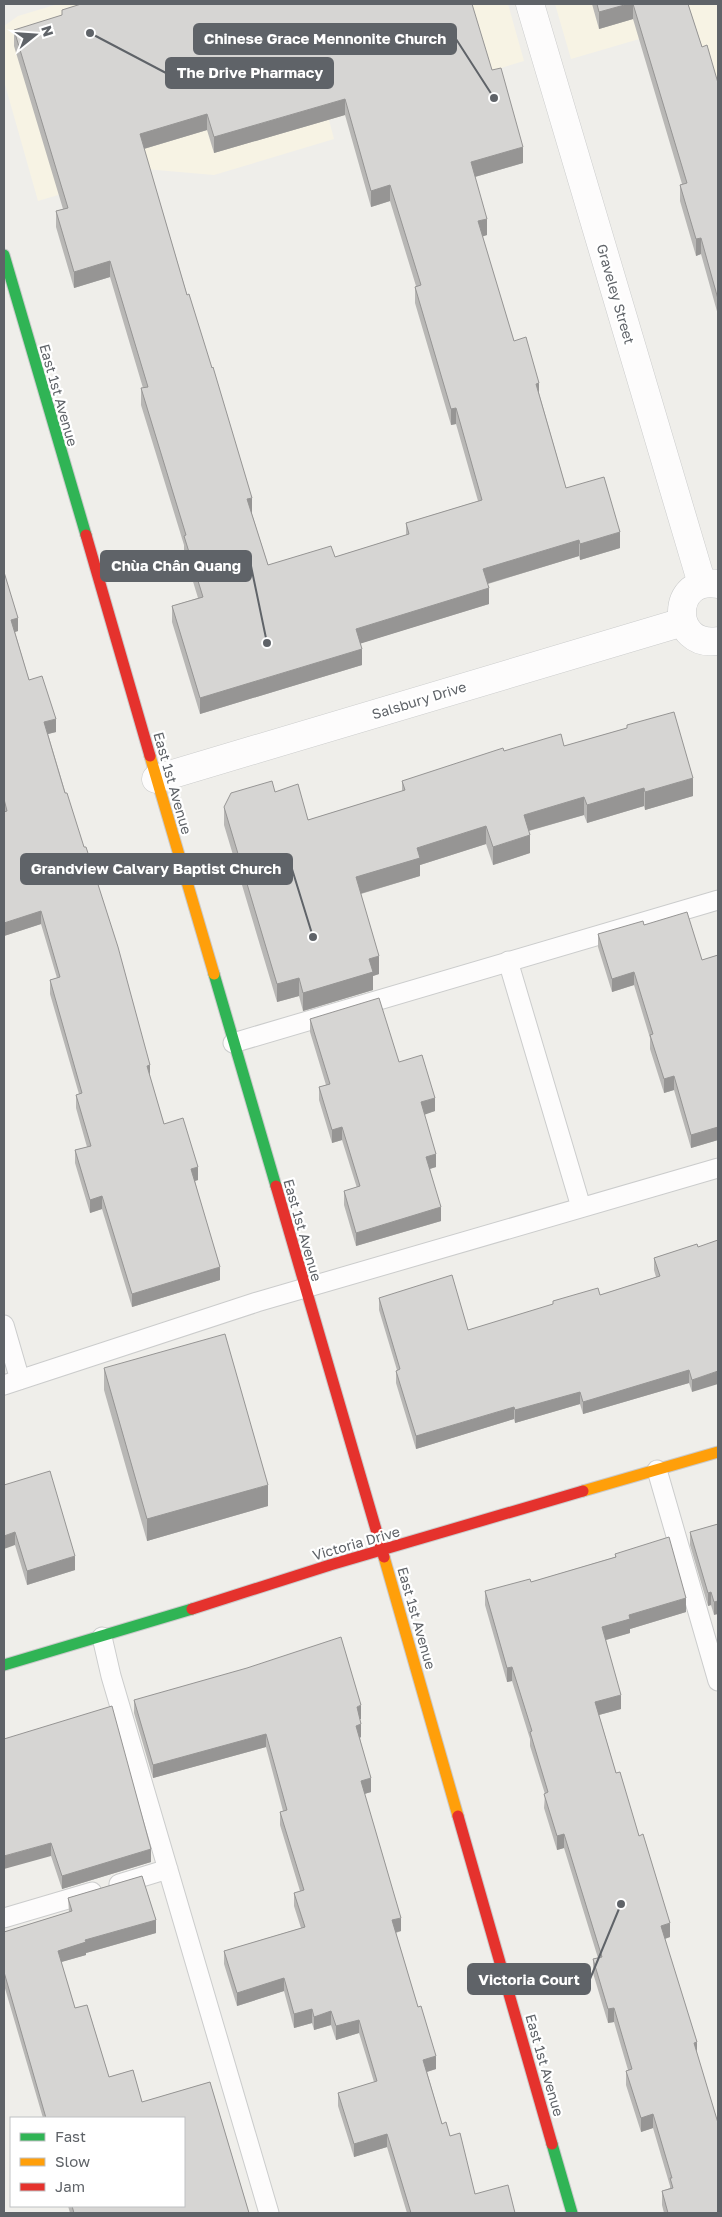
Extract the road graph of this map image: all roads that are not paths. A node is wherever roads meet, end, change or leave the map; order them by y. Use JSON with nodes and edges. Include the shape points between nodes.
{"nodes":[{"id":1,"x":530,"y":4,"type":"edge"},
{"id":2,"x":5,"y":264,"type":"edge"},
{"id":3,"x":710,"y":584,"type":"edge"},
{"id":4,"x":683,"y":622,"type":"junction"},
{"id":5,"x":718,"y":642,"type":"edge"},
{"id":6,"x":156,"y":779,"type":"junction"},
{"id":7,"x":718,"y":900,"type":"edge"},
{"id":8,"x":508,"y":961,"type":"junction"},
{"id":9,"x":233,"y":1043,"type":"junction"},
{"id":10,"x":718,"y":1168,"type":"edge"},
{"id":11,"x":581,"y":1207,"type":"junction"},
{"id":12,"x":304,"y":1289,"type":"junction"},
{"id":13,"x":4,"y":1325,"type":"edge"},
{"id":14,"x":12,"y":1382,"type":"edge"},
{"id":15,"x":718,"y":1452,"type":"edge"},
{"id":16,"x":657,"y":1470,"type":"junction"},
{"id":17,"x":382,"y":1551,"type":"junction"},
{"id":18,"x":102,"y":1637,"type":"junction"},
{"id":19,"x":4,"y":1666,"type":"edge"},
{"id":20,"x":718,"y":1681,"type":"edge"},
{"id":21,"x":168,"y":1870,"type":"junction"},
{"id":22,"x":4,"y":1918,"type":"edge"},
{"id":23,"x":269,"y":2213,"type":"edge"},
{"id":24,"x":572,"y":2213,"type":"edge"}],
"edges":[{"from":1,"to":3,"type":"street","name":"Graveley Street"},
{"from":2,"to":6,"type":"main road","name":"East 1st Avenue"},
{"from":3,"to":4,"type":"street","via":[[687,595],[683,603]]},
{"from":4,"to":5,"type":"street","via":[[693,636]]},
{"from":4,"to":6,"type":"street","name":"Salsbury Drive"},
{"from":6,"to":9,"type":"main road","name":"East 1st Avenue"},
{"from":7,"to":8,"type":"lane"},
{"from":8,"to":9,"type":"lane"},
{"from":8,"to":11,"type":"lane"},
{"from":9,"to":12,"type":"main road","name":"East 1st Avenue"},
{"from":10,"to":11,"type":"lane"},
{"from":11,"to":12,"type":"lane"},
{"from":12,"to":14,"type":"lane"},
{"from":12,"to":17,"type":"main road","name":"East 1st Avenue"},
{"from":13,"to":14,"type":"lane"},
{"from":15,"to":16,"type":"main road","name":"Victoria Drive"},
{"from":16,"to":17,"type":"main road","name":"Victoria Drive"},
{"from":16,"to":20,"type":"lane"},
{"from":17,"to":18,"type":"main road","name":"Victoria Drive"},
{"from":17,"to":24,"type":"main road","name":"East 1st Avenue"},
{"from":18,"to":19,"type":"main road","name":"Victoria Drive"},
{"from":18,"to":21,"type":"lane"},
{"from":21,"to":22,"type":"lane"},
{"from":21,"to":23,"type":"lane"}]}
